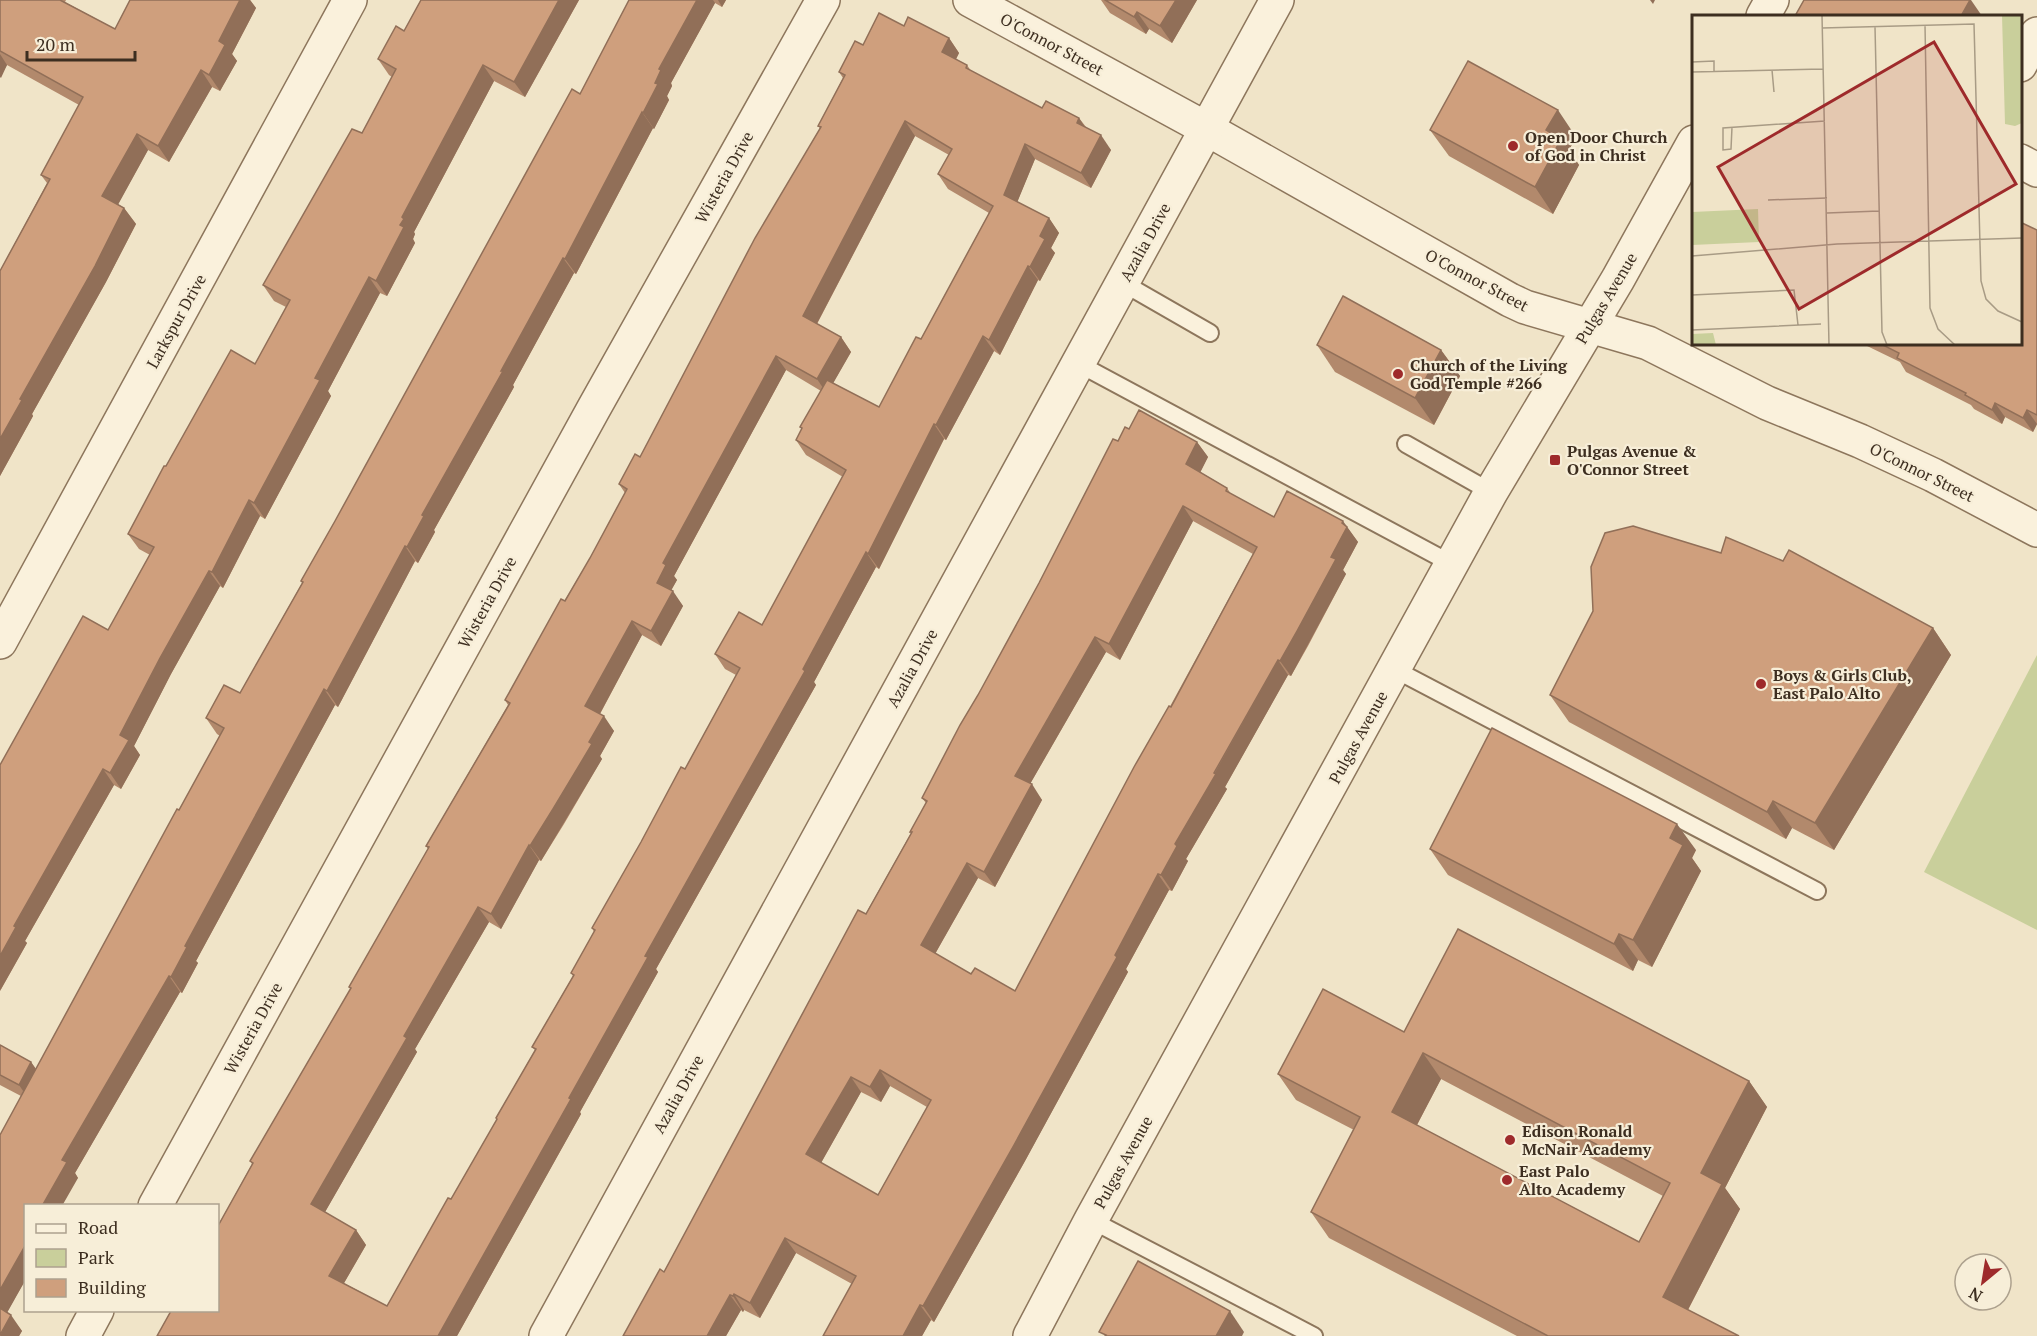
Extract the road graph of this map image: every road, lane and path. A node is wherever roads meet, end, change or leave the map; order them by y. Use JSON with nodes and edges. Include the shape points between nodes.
{"nodes":[{"id":1,"x":350,"y":0,"type":"edge"},
{"id":2,"x":823,"y":0,"type":"edge"},
{"id":3,"x":970,"y":0,"type":"edge"},
{"id":4,"x":1277,"y":0,"type":"edge"},
{"id":5,"x":1772,"y":0,"type":"edge"},
{"id":6,"x":1764,"y":15,"type":"edge"},
{"id":7,"x":2037,"y":34,"type":"edge"},
{"id":8,"x":2022,"y":61,"type":"edge"},
{"id":9,"x":1207,"y":129,"type":"junction"},
{"id":10,"x":1692,"y":146,"type":"edge"},
{"id":11,"x":2022,"y":162,"type":"edge"},
{"id":12,"x":2037,"y":170,"type":"edge"},
{"id":13,"x":1123,"y":283,"type":"junction"},
{"id":14,"x":1590,"y":326,"type":"junction"},
{"id":15,"x":1210,"y":333,"type":"dead end"},
{"id":16,"x":1079,"y":364,"type":"junction"},
{"id":17,"x":1406,"y":444,"type":"dead end"},
{"id":18,"x":1491,"y":492,"type":"junction"},
{"id":19,"x":2037,"y":530,"type":"edge"},
{"id":20,"x":1452,"y":564,"type":"junction"},
{"id":21,"x":0,"y":642,"type":"edge"},
{"id":22,"x":1395,"y":669,"type":"junction"},
{"id":23,"x":1817,"y":891,"type":"dead end"},
{"id":24,"x":156,"y":1204,"type":"edge"},
{"id":25,"x":1091,"y":1220,"type":"junction"},
{"id":26,"x":96,"y":1312,"type":"edge"},
{"id":27,"x":83,"y":1336,"type":"edge"},
{"id":28,"x":546,"y":1336,"type":"edge"},
{"id":29,"x":1030,"y":1336,"type":"edge"},
{"id":30,"x":1314,"y":1336,"type":"edge"}],
"edges":[{"from":1,"to":21,"type":"street","name":"Larkspur Drive"},
{"from":2,"to":24,"type":"street","name":"Wisteria Drive"},
{"from":3,"to":9,"type":"street","name":"O'Connor Street"},
{"from":4,"to":9,"type":"street","name":"Azalia Drive"},
{"from":5,"to":6,"type":"street"},
{"from":7,"to":8,"type":"street"},
{"from":9,"to":13,"type":"street","name":"Azalia Drive"},
{"from":9,"to":14,"type":"street","name":"O'Connor Street","via":[[1525,308]]},
{"from":10,"to":14,"type":"street","name":"Pulgas Avenue"},
{"from":11,"to":12,"type":"street"},
{"from":13,"to":15,"type":"lane"},
{"from":13,"to":16,"type":"street","name":"Azalia Drive"},
{"from":14,"to":18,"type":"street","name":"Pulgas Avenue"},
{"from":14,"to":19,"type":"street","name":"O'Connor Street","via":[[1648,343],[1767,403],[1933,476]]},
{"from":16,"to":20,"type":"lane"},
{"from":16,"to":28,"type":"street","name":"Azalia Drive"},
{"from":17,"to":18,"type":"lane"},
{"from":18,"to":20,"type":"street","name":"Pulgas Avenue"},
{"from":20,"to":22,"type":"street","name":"Pulgas Avenue"},
{"from":22,"to":23,"type":"lane"},
{"from":22,"to":25,"type":"street","name":"Pulgas Avenue"},
{"from":25,"to":29,"type":"street","name":"Pulgas Avenue"},
{"from":25,"to":30,"type":"lane"},
{"from":26,"to":27,"type":"street"}]}
